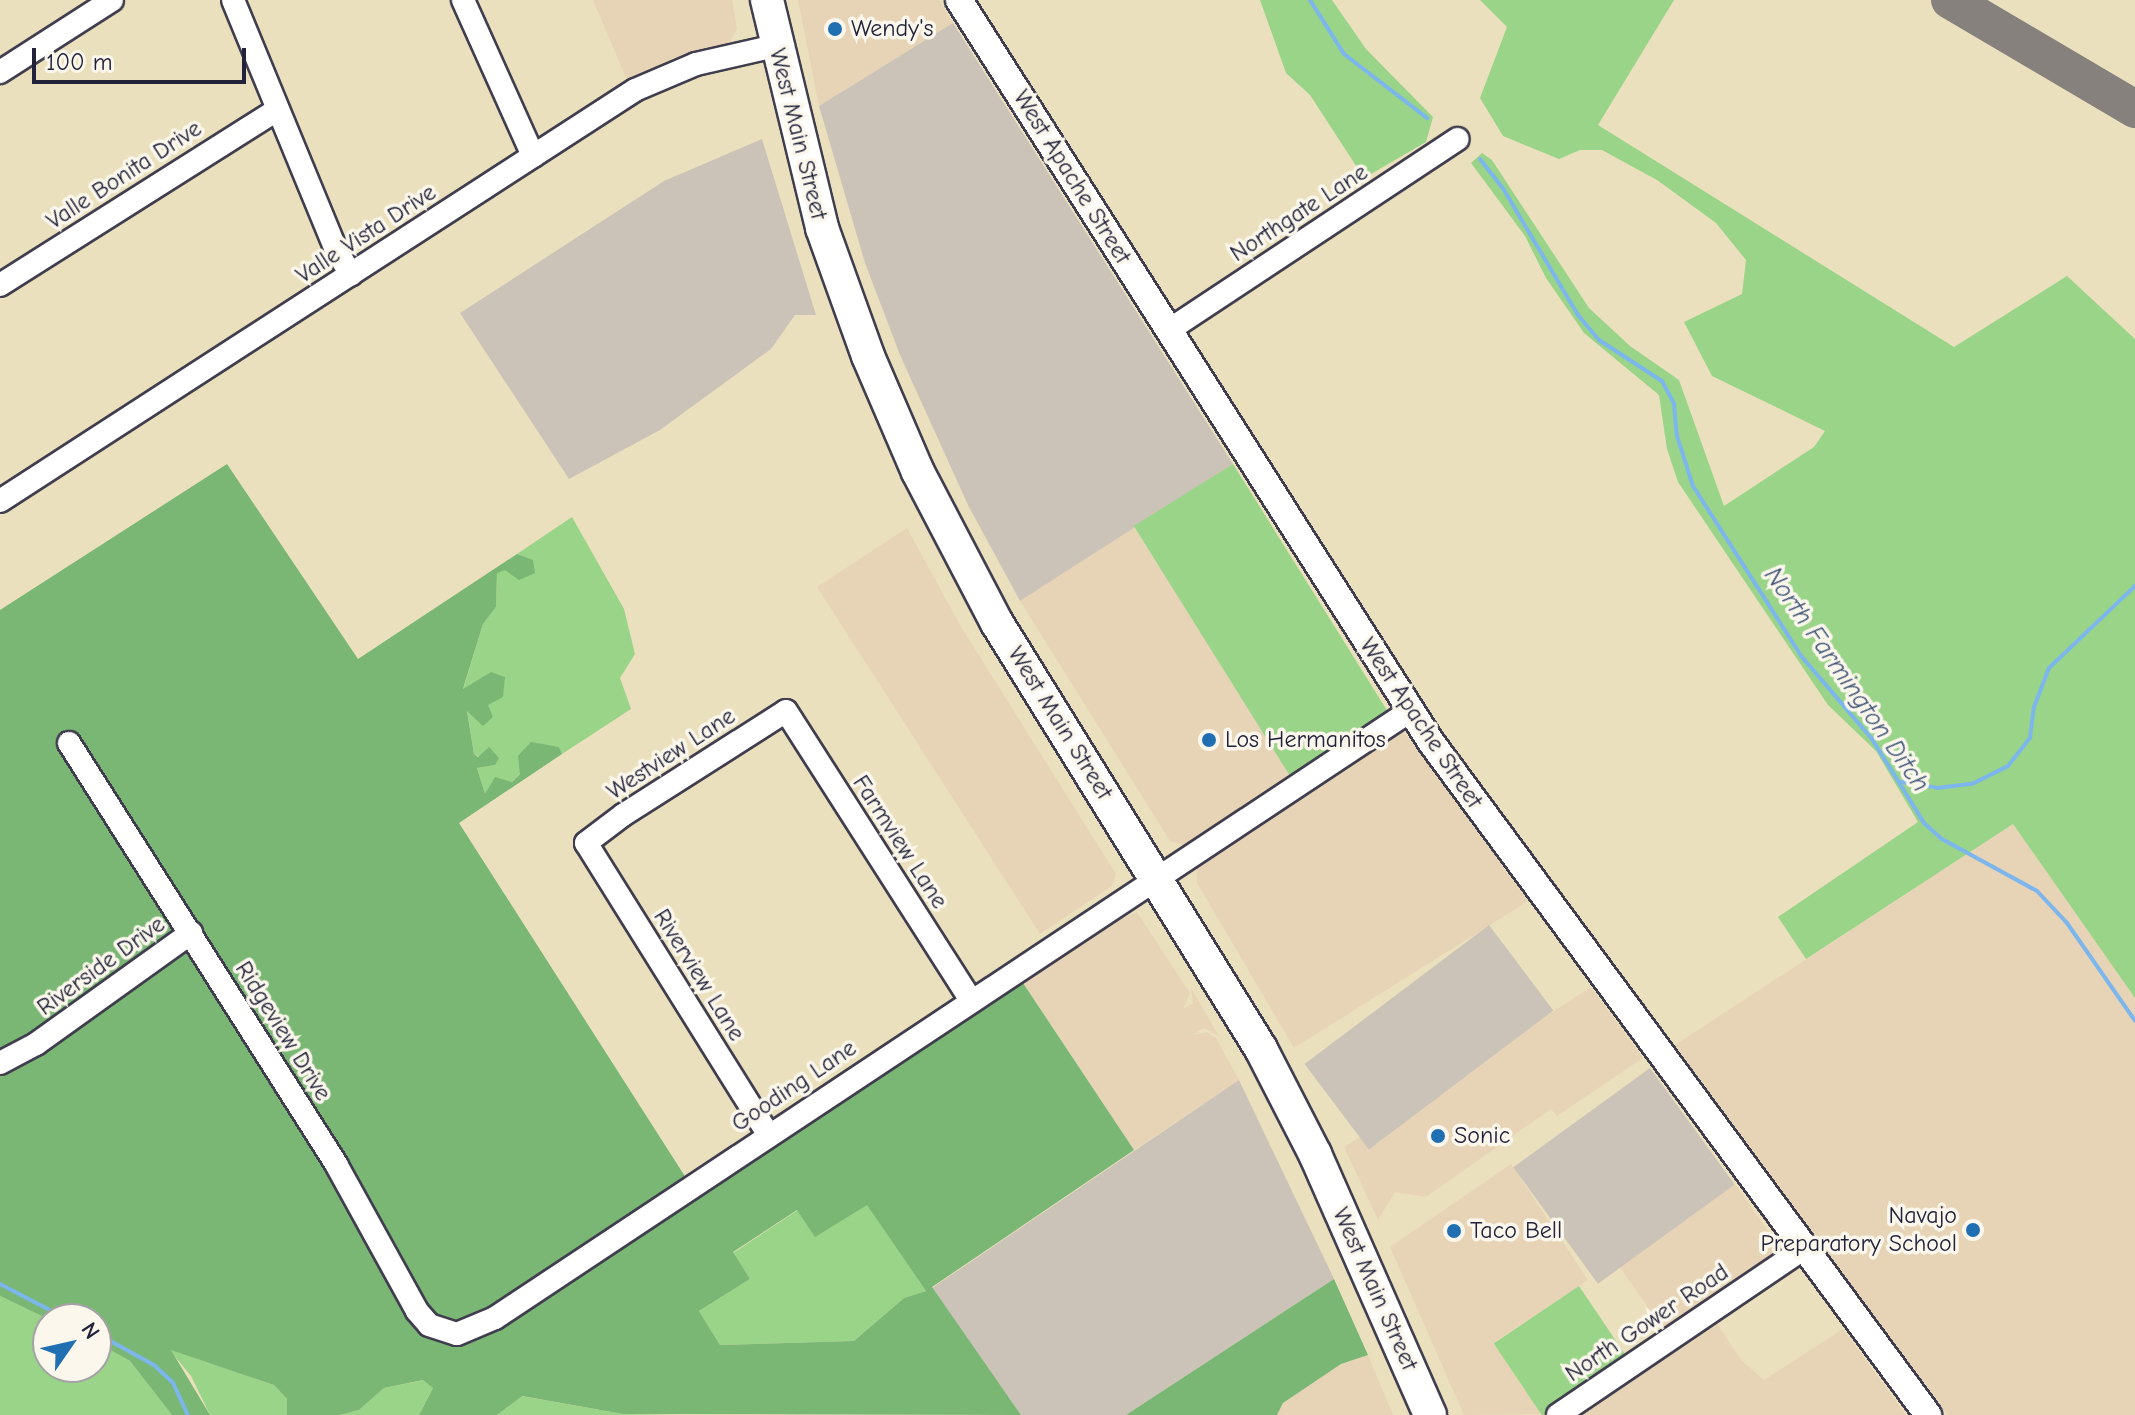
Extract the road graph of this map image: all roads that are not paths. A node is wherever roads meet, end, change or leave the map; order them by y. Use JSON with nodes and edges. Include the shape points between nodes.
{"nodes":[{"id":1,"x":112,"y":0,"type":"edge"},
{"id":2,"x":233,"y":0,"type":"edge"},
{"id":3,"x":463,"y":0,"type":"edge"},
{"id":4,"x":767,"y":0,"type":"edge"},
{"id":5,"x":959,"y":0,"type":"edge"},
{"id":6,"x":775,"y":46,"type":"junction"},
{"id":7,"x":0,"y":72,"type":"edge"},
{"id":8,"x":277,"y":110,"type":"junction"},
{"id":9,"x":1458,"y":139,"type":"dead end"},
{"id":10,"x":533,"y":156,"type":"junction"},
{"id":11,"x":351,"y":275,"type":"junction"},
{"id":12,"x":0,"y":285,"type":"edge"},
{"id":13,"x":1169,"y":330,"type":"junction"},
{"id":14,"x":0,"y":501,"type":"edge"},
{"id":15,"x":786,"y":711,"type":"joint"},
{"id":16,"x":1410,"y":711,"type":"junction"},
{"id":17,"x":69,"y":743,"type":"dead end"},
{"id":18,"x":586,"y":843,"type":"joint"},
{"id":19,"x":1158,"y":877,"type":"junction"},
{"id":20,"x":191,"y":933,"type":"junction"},
{"id":21,"x":971,"y":1000,"type":"junction"},
{"id":22,"x":0,"y":1063,"type":"edge"},
{"id":23,"x":768,"y":1134,"type":"junction"},
{"id":24,"x":1805,"y":1248,"type":"junction"},
{"id":25,"x":457,"y":1334,"type":"joint"},
{"id":26,"x":1430,"y":1415,"type":"edge"},
{"id":27,"x":1558,"y":1415,"type":"edge"},
{"id":28,"x":1928,"y":1415,"type":"edge"}],
"edges":[{"from":1,"to":7,"type":"street"},
{"from":2,"to":8,"type":"street"},
{"from":3,"to":10,"type":"street"},
{"from":4,"to":6,"type":"highway","name":"West Main Street"},
{"from":5,"to":13,"type":"main road","name":"West Apache Street"},
{"from":6,"to":10,"type":"street","name":"Valle Vista Drive","via":[[666,75]]},
{"from":6,"to":19,"type":"highway","name":"West Main Street","via":[[822,228],[868,356],[918,472],[991,612]]},
{"from":8,"to":11,"type":"street"},
{"from":8,"to":12,"type":"street","name":"Valle Bonita Drive"},
{"from":9,"to":13,"type":"street","name":"Northgate Lane"},
{"from":10,"to":11,"type":"street","name":"Valle Vista Drive"},
{"from":11,"to":14,"type":"street","name":"Valle Vista Drive"},
{"from":13,"to":16,"type":"main road","name":"West Apache Street"},
{"from":15,"to":18,"type":"street","name":"Westview Lane"},
{"from":15,"to":21,"type":"street","name":"Farmview Lane"},
{"from":16,"to":19,"type":"street","name":"Gooding Lane"},
{"from":16,"to":24,"type":"main road","name":"West Apache Street"},
{"from":17,"to":20,"type":"street","name":"Ridgeview Drive"},
{"from":18,"to":23,"type":"street","name":"Riverview Lane"},
{"from":19,"to":21,"type":"street","name":"Gooding Lane"},
{"from":19,"to":26,"type":"highway","name":"West Main Street","via":[[1301,1125]]},
{"from":20,"to":22,"type":"street","name":"Riverside Drive","via":[[36,1044]]},
{"from":20,"to":25,"type":"street","name":"Ridgeview Drive","via":[[336,1164],[417,1311],[429,1325]]},
{"from":21,"to":23,"type":"street","name":"Gooding Lane"},
{"from":23,"to":25,"type":"street","name":"Gooding Lane","via":[[495,1318]]},
{"from":24,"to":27,"type":"street","name":"North Gower Road"},
{"from":24,"to":28,"type":"main road","name":"West Apache Street"}]}
